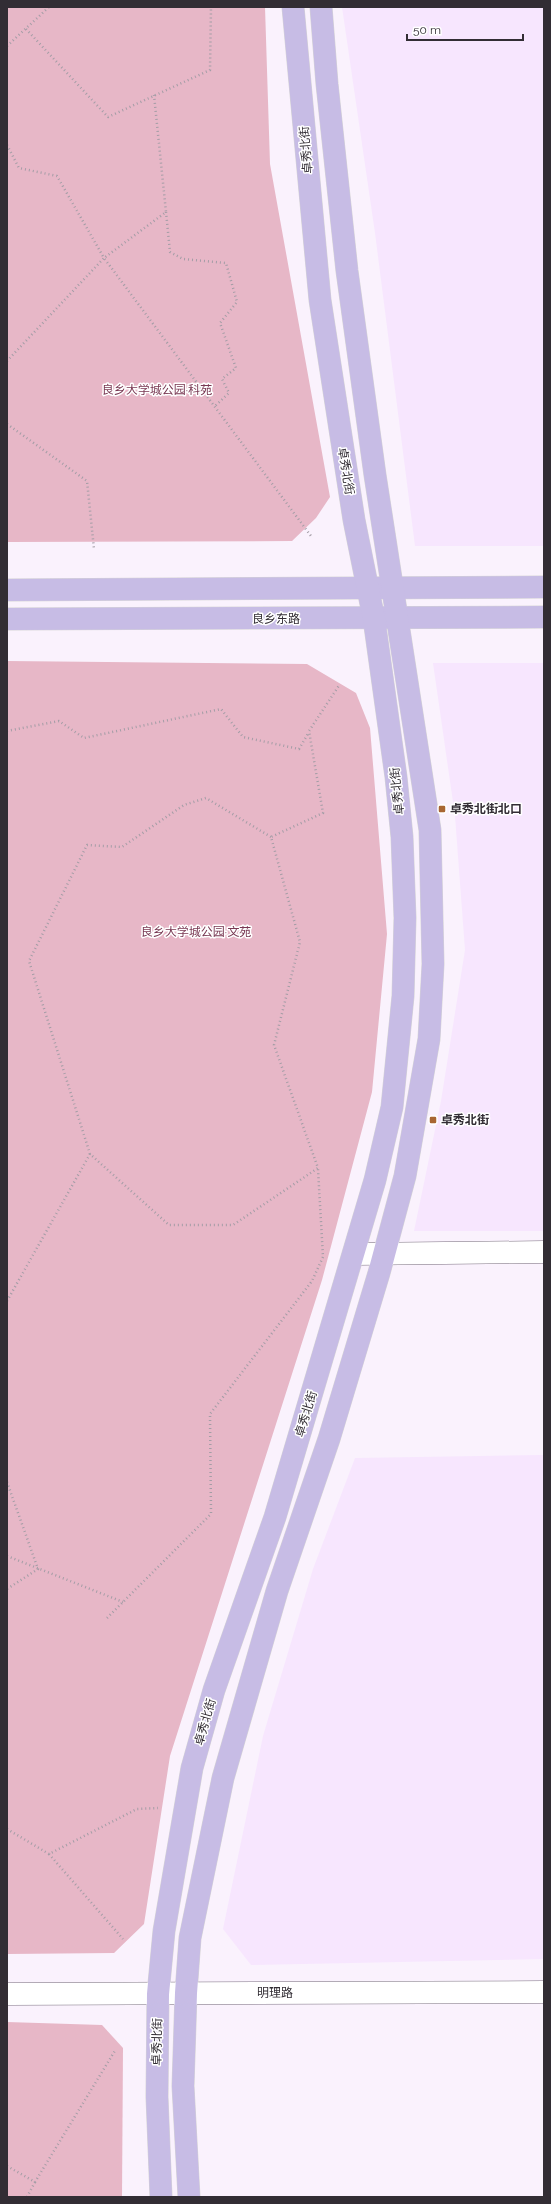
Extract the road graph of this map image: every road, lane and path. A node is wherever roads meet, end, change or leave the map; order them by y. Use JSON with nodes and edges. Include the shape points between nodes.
{"nodes":[{"id":1,"x":49,"y":7,"type":"edge"},
{"id":2,"x":211,"y":7,"type":"edge"},
{"id":3,"x":293,"y":7,"type":"edge"},
{"id":4,"x":321,"y":7,"type":"edge"},
{"id":5,"x":26,"y":29,"type":"junction"},
{"id":6,"x":7,"y":46,"type":"edge"},
{"id":7,"x":154,"y":95,"type":"junction"},
{"id":8,"x":7,"y":145,"type":"edge"},
{"id":9,"x":166,"y":212,"type":"junction"},
{"id":10,"x":104,"y":258,"type":"junction"},
{"id":11,"x":7,"y":361,"type":"edge"},
{"id":12,"x":214,"y":407,"type":"junction"},
{"id":13,"x":7,"y":424,"type":"edge"},
{"id":14,"x":311,"y":536,"type":"dead end"},
{"id":15,"x":94,"y":548,"type":"dead end"},
{"id":16,"x":366,"y":587,"type":"junction"},
{"id":17,"x":544,"y":587,"type":"edge"},
{"id":18,"x":394,"y":588,"type":"junction"},
{"id":19,"x":7,"y":590,"type":"edge"},
{"id":20,"x":544,"y":617,"type":"edge"},
{"id":21,"x":7,"y":619,"type":"edge"},
{"id":22,"x":374,"y":619,"type":"junction"},
{"id":23,"x":398,"y":619,"type":"junction"},
{"id":24,"x":340,"y":684,"type":"dead end"},
{"id":25,"x":7,"y":731,"type":"edge"},
{"id":26,"x":309,"y":731,"type":"junction"},
{"id":27,"x":271,"y":837,"type":"junction"},
{"id":28,"x":90,"y":1154,"type":"junction"},
{"id":29,"x":318,"y":1168,"type":"junction"},
{"id":30,"x":544,"y":1252,"type":"edge"},
{"id":31,"x":354,"y":1254,"type":"junction"},
{"id":32,"x":384,"y":1254,"type":"junction"},
{"id":33,"x":7,"y":1301,"type":"edge"},
{"id":34,"x":7,"y":1482,"type":"edge"},
{"id":35,"x":7,"y":1556,"type":"edge"},
{"id":36,"x":38,"y":1569,"type":"junction"},
{"id":37,"x":7,"y":1589,"type":"edge"},
{"id":38,"x":123,"y":1602,"type":"junction"},
{"id":39,"x":107,"y":1618,"type":"dead end"},
{"id":40,"x":158,"y":1808,"type":"dead end"},
{"id":41,"x":7,"y":1829,"type":"edge"},
{"id":42,"x":49,"y":1854,"type":"junction"},
{"id":43,"x":123,"y":1939,"type":"dead end"},
{"id":44,"x":544,"y":1992,"type":"edge"},
{"id":45,"x":186,"y":1993,"type":"junction"},
{"id":46,"x":7,"y":1994,"type":"edge"},
{"id":47,"x":158,"y":1994,"type":"junction"},
{"id":48,"x":116,"y":2049,"type":"dead end"},
{"id":49,"x":7,"y":2166,"type":"edge"},
{"id":50,"x":34,"y":2182,"type":"junction"},
{"id":51,"x":27,"y":2197,"type":"edge"},
{"id":52,"x":161,"y":2197,"type":"edge"},
{"id":53,"x":189,"y":2197,"type":"edge"}],
"edges":[{"from":1,"to":5,"type":"path"},
{"from":2,"to":7,"type":"path","via":[[210,70]]},
{"from":3,"to":16,"type":"main road","name":"卓秀北街","via":[[320,300]]},
{"from":4,"to":18,"type":"main road","via":[[347,271],[375,475]]},
{"from":5,"to":6,"type":"path"},
{"from":5,"to":7,"type":"path","via":[[108,117]]},
{"from":7,"to":9,"type":"path"},
{"from":8,"to":10,"type":"path","via":[[19,168],[57,176]]},
{"from":9,"to":10,"type":"path"},
{"from":9,"to":12,"type":"path","via":[[170,252],[183,259],[226,263],[238,302],[220,323],[236,368],[222,379],[229,393]]},
{"from":10,"to":11,"type":"path"},
{"from":10,"to":12,"type":"path"},
{"from":12,"to":14,"type":"path"},
{"from":13,"to":15,"type":"path","via":[[87,481]]},
{"from":16,"to":18,"type":"main road"},
{"from":16,"to":19,"type":"main road"},
{"from":16,"to":22,"type":"main road","name":"卓秀北街"},
{"from":17,"to":18,"type":"main road"},
{"from":18,"to":23,"type":"main road"},
{"from":20,"to":23,"type":"main road","name":"良乡东路"},
{"from":21,"to":22,"type":"main road","name":"良乡东路"},
{"from":22,"to":23,"type":"main road","name":"良乡东路"},
{"from":22,"to":31,"type":"main road","name":"卓秀北街","via":[[402,837],[405,926],[403,996],[392,1107]]},
{"from":23,"to":32,"type":"main road","via":[[430,830],[433,964],[429,1039],[418,1113],[405,1176]]},
{"from":24,"to":26,"type":"path"},
{"from":25,"to":26,"type":"path","via":[[59,721],[84,738],[221,709],[243,738],[299,748]]},
{"from":26,"to":27,"type":"path","via":[[323,813]]},
{"from":27,"to":28,"type":"path","via":[[206,798],[184,805],[122,847],[87,844],[29,961]]},
{"from":27,"to":29,"type":"path","via":[[300,942],[274,1045]]},
{"from":28,"to":29,"type":"path","via":[[169,1226],[233,1226]]},
{"from":28,"to":33,"type":"path"},
{"from":29,"to":38,"type":"path","via":[[323,1257],[312,1281],[210,1414],[211,1514]]},
{"from":30,"to":32,"type":"street"},
{"from":31,"to":32,"type":"street"},
{"from":31,"to":47,"type":"main road","name":"卓秀北街","via":[[275,1517],[214,1690],[192,1768],[164,1931]]},
{"from":32,"to":45,"type":"main road","via":[[329,1439],[277,1591],[223,1778],[190,1938]]},
{"from":34,"to":36,"type":"path"},
{"from":35,"to":36,"type":"path"},
{"from":36,"to":37,"type":"path"},
{"from":36,"to":38,"type":"path"},
{"from":38,"to":39,"type":"path"},
{"from":40,"to":42,"type":"path","via":[[137,1809]]},
{"from":41,"to":42,"type":"path"},
{"from":42,"to":43,"type":"path"},
{"from":44,"to":45,"type":"street","name":"明理路"},
{"from":45,"to":47,"type":"street","name":"明理路"},
{"from":45,"to":53,"type":"main road","via":[[183,2086]]},
{"from":46,"to":47,"type":"street","name":"明理路"},
{"from":47,"to":52,"type":"main road","name":"卓秀北街","via":[[157,2097]]},
{"from":48,"to":50,"type":"path"},
{"from":49,"to":50,"type":"path"},
{"from":50,"to":51,"type":"path"}]}
